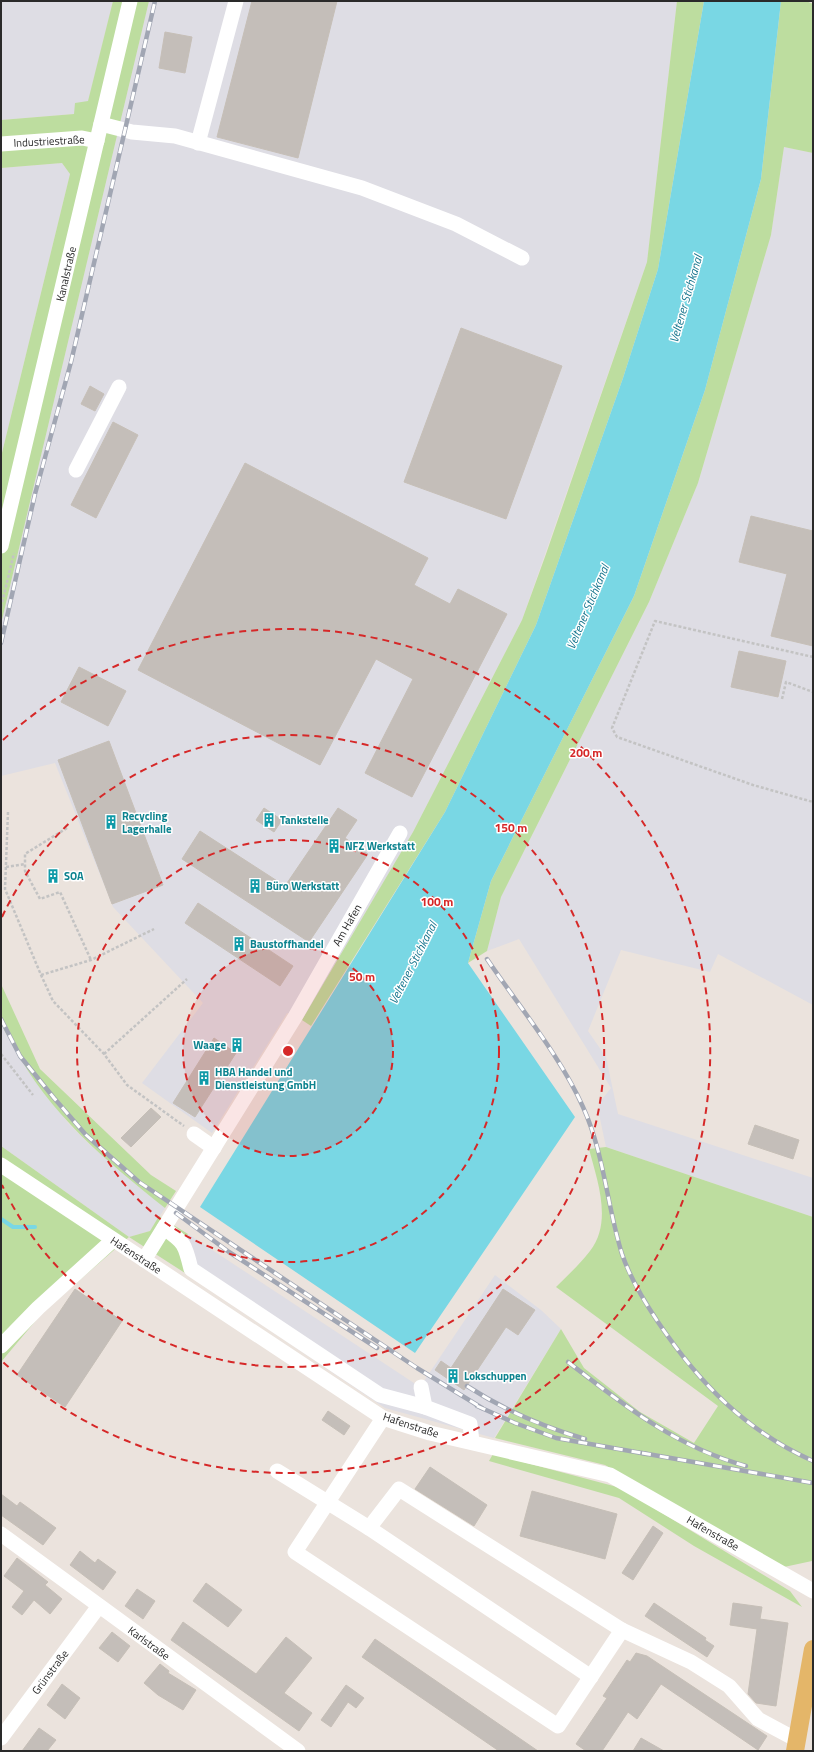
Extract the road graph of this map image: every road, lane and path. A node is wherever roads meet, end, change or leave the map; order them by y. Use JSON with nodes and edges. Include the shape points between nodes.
{"nodes":[{"id":1,"x":130,"y":1,"type":"edge"},
{"id":2,"x":236,"y":1,"type":"edge"},
{"id":3,"x":101,"y":124,"type":"junction"},
{"id":4,"x":97,"y":141,"type":"junction"},
{"id":5,"x":198,"y":143,"type":"junction"},
{"id":6,"x":1,"y":144,"type":"edge"},
{"id":7,"x":522,"y":258,"type":"dead end"},
{"id":8,"x":119,"y":387,"type":"dead end"},
{"id":9,"x":76,"y":470,"type":"dead end"},
{"id":10,"x":1,"y":546,"type":"edge"},
{"id":11,"x":813,"y":657,"type":"edge"},
{"id":12,"x":813,"y":692,"type":"edge"},
{"id":13,"x":782,"y":699,"type":"dead end"},
{"id":14,"x":813,"y":802,"type":"edge"},
{"id":15,"x":8,"y":812,"type":"dead end"},
{"id":16,"x":67,"y":828,"type":"dead end"},
{"id":17,"x":400,"y":833,"type":"dead end"},
{"id":18,"x":25,"y":864,"type":"junction"},
{"id":19,"x":6,"y":867,"type":"junction"},
{"id":20,"x":154,"y":929,"type":"dead end"},
{"id":21,"x":91,"y":960,"type":"junction"},
{"id":22,"x":41,"y":975,"type":"junction"},
{"id":23,"x":188,"y":979,"type":"dead end"},
{"id":24,"x":1,"y":1054,"type":"edge"},
{"id":25,"x":104,"y":1054,"type":"junction"},
{"id":26,"x":33,"y":1095,"type":"dead end"},
{"id":27,"x":194,"y":1134,"type":"joint"},
{"id":28,"x":214,"y":1148,"type":"junction"},
{"id":29,"x":1,"y":1164,"type":"edge"},
{"id":30,"x":166,"y":1225,"type":"junction"},
{"id":31,"x":113,"y":1240,"type":"junction"},
{"id":32,"x":144,"y":1260,"type":"junction"},
{"id":33,"x":1,"y":1346,"type":"edge"},
{"id":34,"x":421,"y":1387,"type":"dead end"},
{"id":35,"x":425,"y":1407,"type":"junction"},
{"id":36,"x":383,"y":1418,"type":"junction"},
{"id":37,"x":472,"y":1442,"type":"junction"},
{"id":38,"x":277,"y":1470,"type":"dead end"},
{"id":39,"x":328,"y":1502,"type":"junction"},
{"id":40,"x":369,"y":1528,"type":"junction"},
{"id":41,"x":1,"y":1534,"type":"edge"},
{"id":42,"x":813,"y":1591,"type":"edge"},
{"id":43,"x":99,"y":1606,"type":"junction"},
{"id":44,"x":622,"y":1630,"type":"junction"},
{"id":45,"x":813,"y":1648,"type":"edge"},
{"id":46,"x":591,"y":1677,"type":"junction"},
{"id":47,"x":1,"y":1738,"type":"edge"},
{"id":48,"x":796,"y":1746,"type":"edge"},
{"id":49,"x":298,"y":1751,"type":"edge"}],
"edges":[{"from":1,"to":3,"type":"street","name":"Kanalstraße"},
{"from":2,"to":5,"type":"street"},
{"from":3,"to":4,"type":"street","name":"Kanalstraße"},
{"from":3,"to":5,"type":"street","via":[[132,132],[174,136]]},
{"from":4,"to":6,"type":"street","name":"Industriestraße","via":[[82,138]]},
{"from":4,"to":10,"type":"street","name":"Kanalstraße"},
{"from":5,"to":7,"type":"street","via":[[362,188],[456,224]]},
{"from":8,"to":9,"type":"street"},
{"from":11,"to":14,"type":"path","via":[[655,621],[612,728],[617,737],[753,785]]},
{"from":12,"to":13,"type":"path","via":[[786,682]]},
{"from":15,"to":19,"type":"path"},
{"from":16,"to":18,"type":"path","via":[[25,854]]},
{"from":17,"to":28,"type":"street","name":"Am Hafen","via":[[295,1016],[277,1038]]},
{"from":18,"to":19,"type":"path"},
{"from":18,"to":21,"type":"path","via":[[25,871],[40,899],[60,892]]},
{"from":19,"to":22,"type":"path","via":[[4,889]]},
{"from":20,"to":21,"type":"path"},
{"from":21,"to":22,"type":"path"},
{"from":22,"to":25,"type":"path","via":[[54,1001]]},
{"from":23,"to":25,"type":"path"},
{"from":24,"to":26,"type":"path"},
{"from":25,"to":27,"type":"path","via":[[127,1085]]},
{"from":27,"to":28,"type":"street"},
{"from":28,"to":30,"type":"street","name":"Am Hafen"},
{"from":29,"to":31,"type":"street","name":"Hafenstraße"},
{"from":30,"to":32,"type":"street"},
{"from":30,"to":35,"type":"street","via":[[185,1247],[191,1269],[380,1395]]},
{"from":31,"to":32,"type":"street","name":"Hafenstraße"},
{"from":31,"to":33,"type":"street","via":[[38,1308]]},
{"from":32,"to":36,"type":"street","name":"Hafenstraße"},
{"from":34,"to":35,"type":"street"},
{"from":35,"to":37,"type":"street","via":[[470,1424]]},
{"from":36,"to":37,"type":"street","name":"Hafenstraße","via":[[430,1433]]},
{"from":36,"to":39,"type":"street"},
{"from":37,"to":42,"type":"street","name":"Hafenstraße","via":[[610,1476]]},
{"from":38,"to":39,"type":"street"},
{"from":39,"to":40,"type":"street"},
{"from":39,"to":46,"type":"street","via":[[295,1552],[301,1556],[558,1726]]},
{"from":40,"to":44,"type":"street","via":[[399,1489]]},
{"from":40,"to":46,"type":"street"},
{"from":41,"to":43,"type":"street","name":"Karlstraße"},
{"from":43,"to":47,"type":"street","name":"Grünstraße"},
{"from":43,"to":49,"type":"street","name":"Karlstraße"},
{"from":44,"to":46,"type":"street"},
{"from":44,"to":48,"type":"street","via":[[691,1662],[729,1686],[758,1719]]},
{"from":45,"to":48,"type":"main road"}]}
